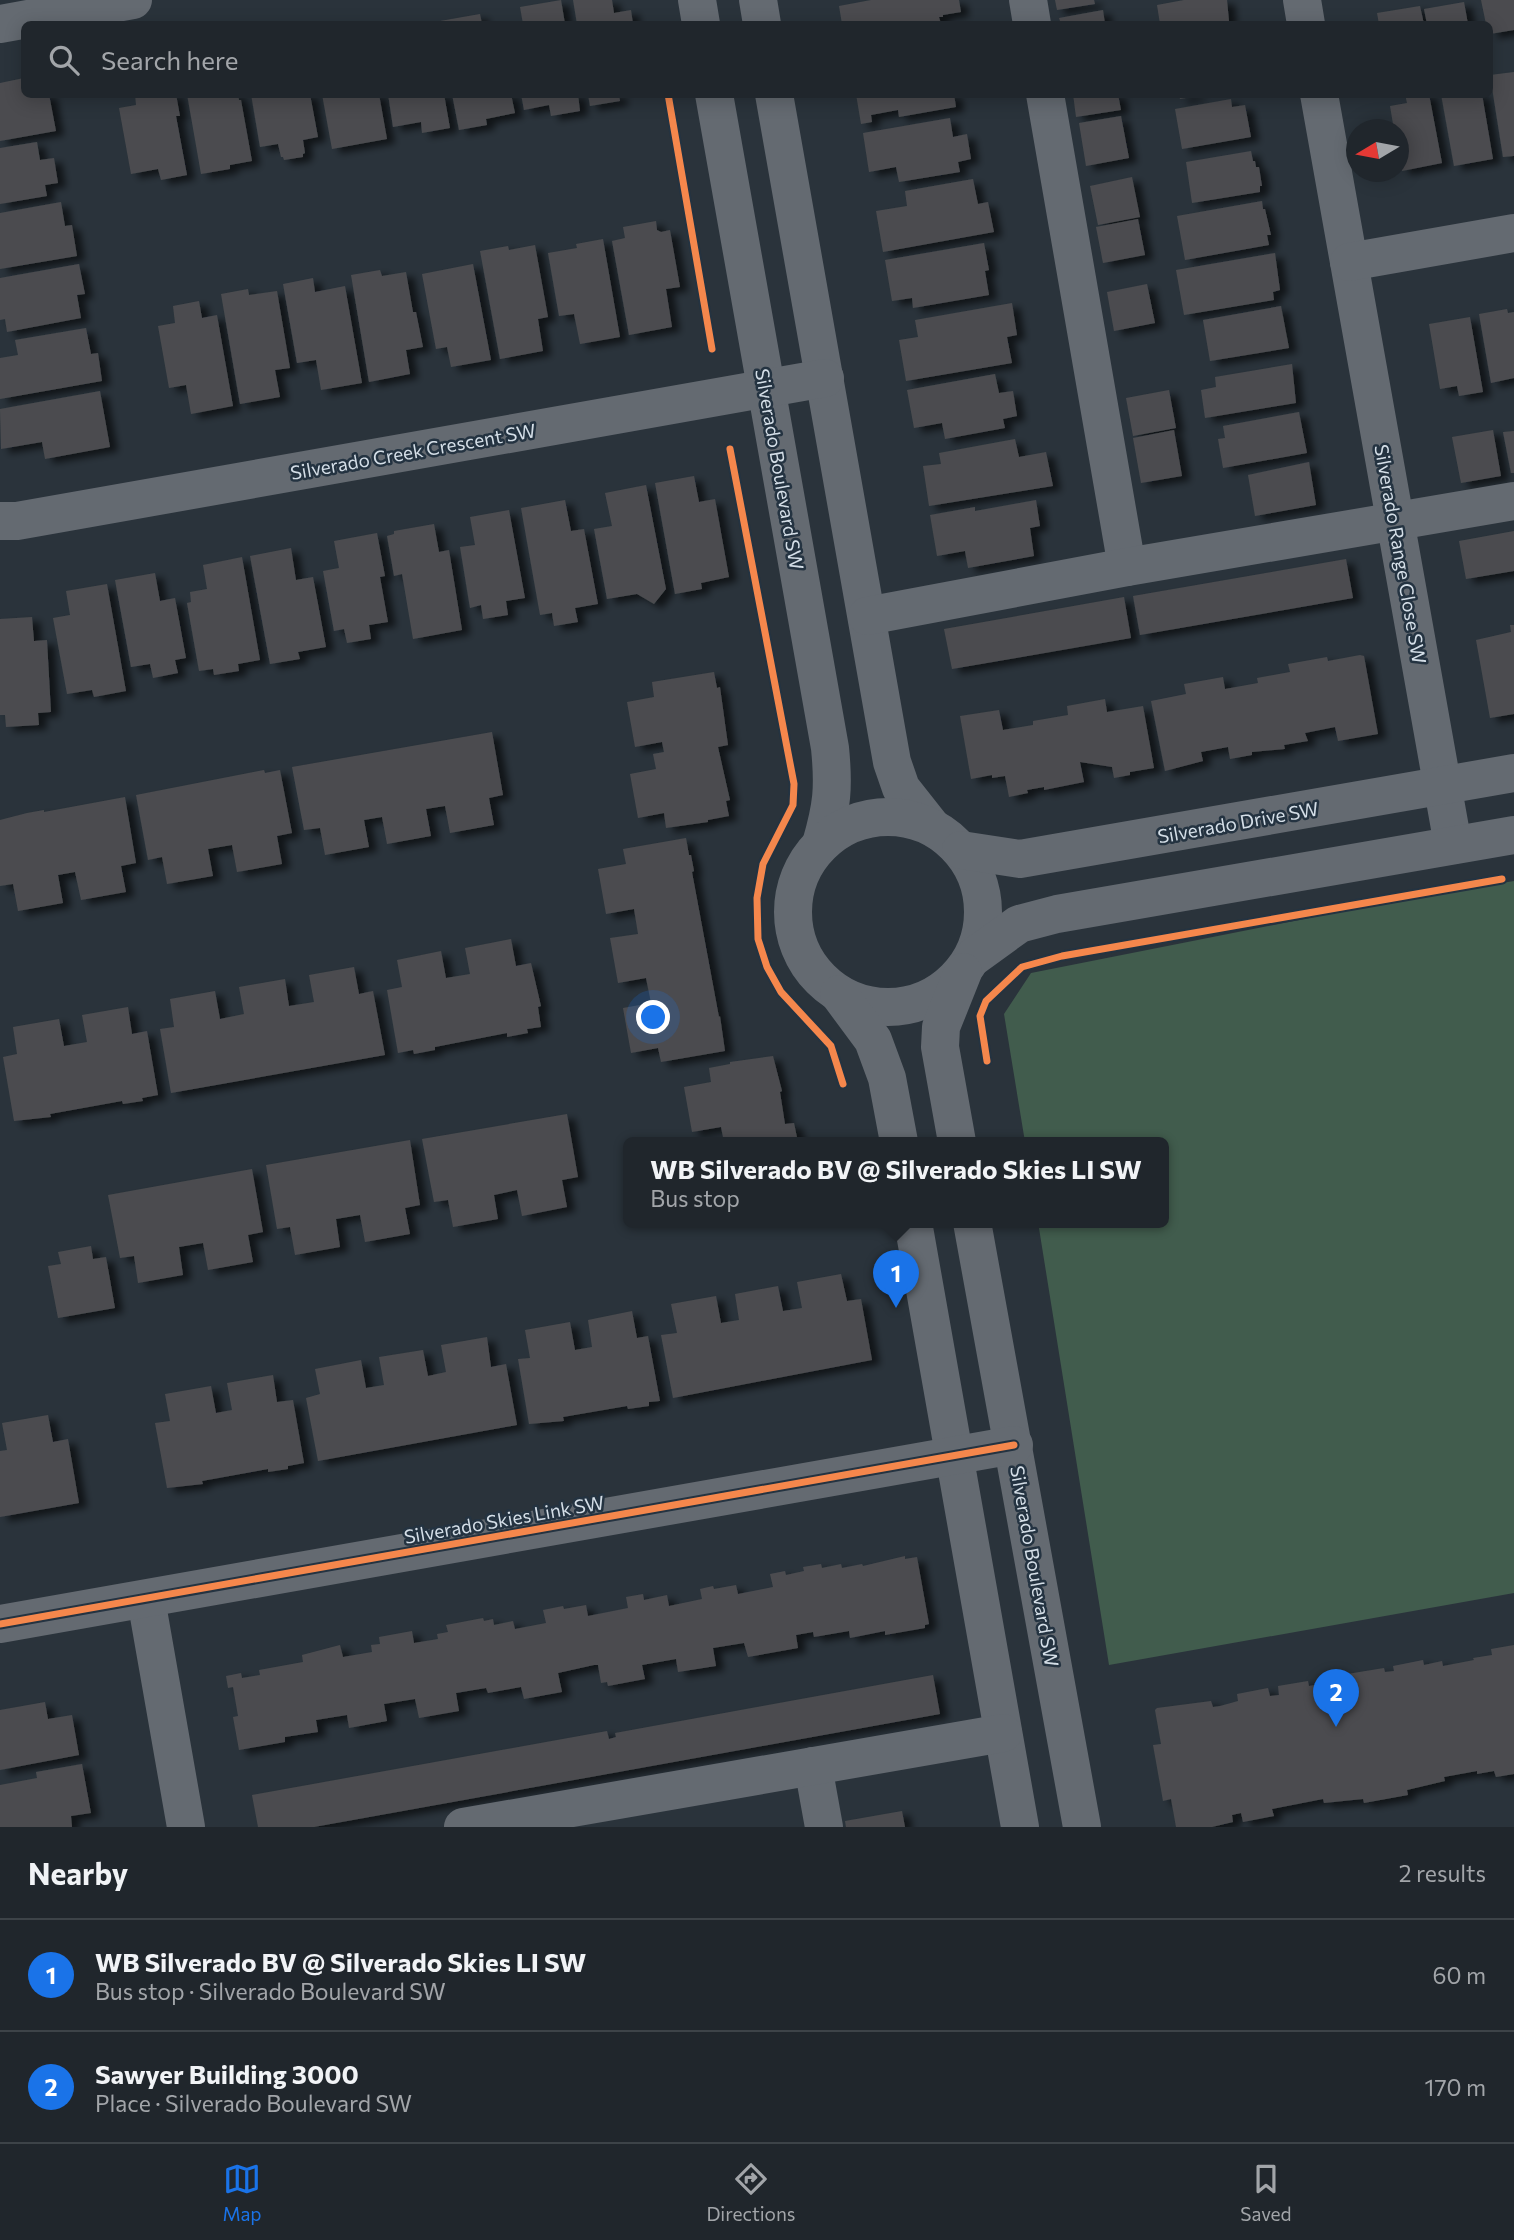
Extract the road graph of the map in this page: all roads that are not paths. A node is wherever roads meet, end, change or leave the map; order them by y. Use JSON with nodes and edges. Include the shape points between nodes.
{"nodes":[{"id":1,"x":133,"y":0,"type":"edge"},
{"id":2,"x":697,"y":0,"type":"edge"},
{"id":3,"x":758,"y":0,"type":"edge"},
{"id":4,"x":1028,"y":0,"type":"edge"},
{"id":5,"x":1303,"y":0,"type":"edge"},
{"id":6,"x":700,"y":21,"type":"edge"},
{"id":7,"x":762,"y":21,"type":"edge"},
{"id":8,"x":1032,"y":21,"type":"edge"},
{"id":9,"x":1306,"y":21,"type":"edge"},
{"id":10,"x":0,"y":24,"type":"edge"},
{"id":11,"x":715,"y":98,"type":"edge"},
{"id":12,"x":775,"y":98,"type":"edge"},
{"id":13,"x":1046,"y":98,"type":"edge"},
{"id":14,"x":1320,"y":98,"type":"edge"},
{"id":15,"x":1514,"y":233,"type":"edge"},
{"id":16,"x":1349,"y":262,"type":"junction"},
{"id":17,"x":825,"y":378,"type":"junction"},
{"id":18,"x":765,"y":388,"type":"junction"},
{"id":19,"x":1514,"y":501,"type":"edge"},
{"id":20,"x":0,"y":521,"type":"edge"},
{"id":21,"x":1395,"y":522,"type":"junction"},
{"id":22,"x":1127,"y":567,"type":"junction"},
{"id":23,"x":867,"y":616,"type":"junction"},
{"id":24,"x":1514,"y":773,"type":"edge"},
{"id":25,"x":1443,"y":786,"type":"junction"},
{"id":26,"x":931,"y":826,"type":"junction"},
{"id":27,"x":1514,"y":835,"type":"edge"},
{"id":28,"x":821,"y":844,"type":"junction"},
{"id":29,"x":1453,"y":845,"type":"junction"},
{"id":30,"x":961,"y":850,"type":"junction"},
{"id":31,"x":968,"y":965,"type":"junction"},
{"id":32,"x":839,"y":994,"type":"junction"},
{"id":33,"x":898,"y":1137,"type":"edge"},
{"id":34,"x":956,"y":1137,"type":"edge"},
{"id":35,"x":914,"y":1228,"type":"edge"},
{"id":36,"x":973,"y":1228,"type":"edge"},
{"id":37,"x":1014,"y":1445,"type":"junction"},
{"id":38,"x":954,"y":1455,"type":"junction"},
{"id":39,"x":146,"y":1599,"type":"junction"},
{"id":40,"x":0,"y":1624,"type":"edge"},
{"id":41,"x":1003,"y":1733,"type":"junction"},
{"id":42,"x":813,"y":1766,"type":"junction"},
{"id":43,"x":470,"y":1826,"type":"edge"},
{"id":44,"x":186,"y":1827,"type":"edge"},
{"id":45,"x":824,"y":1827,"type":"edge"},
{"id":46,"x":1020,"y":1827,"type":"edge"},
{"id":47,"x":1082,"y":1827,"type":"edge"}],
"edges":[{"from":1,"to":10,"type":"street"},
{"from":2,"to":6,"type":"street"},
{"from":3,"to":7,"type":"street"},
{"from":4,"to":8,"type":"street"},
{"from":5,"to":9,"type":"street"},
{"from":11,"to":18,"type":"street","name":"Silverado Boulevard SW"},
{"from":12,"to":17,"type":"street"},
{"from":13,"to":22,"type":"street"},
{"from":14,"to":16,"type":"street","name":"Silverado Range Close SW"},
{"from":15,"to":16,"type":"street"},
{"from":16,"to":21,"type":"street","name":"Silverado Range Close SW"},
{"from":17,"to":18,"type":"street","name":"Silverado Creek Crescent SW"},
{"from":17,"to":23,"type":"street"},
{"from":18,"to":20,"type":"street","name":"Silverado Creek Crescent SW"},
{"from":18,"to":28,"type":"street","name":"Silverado Boulevard SW","via":[[830,748],[832,808]]},
{"from":19,"to":21,"type":"street"},
{"from":21,"to":22,"type":"street"},
{"from":21,"to":25,"type":"street","name":"Silverado Range Close SW"},
{"from":22,"to":23,"type":"street"},
{"from":23,"to":26,"type":"street","via":[[892,761],[901,788]]},
{"from":24,"to":25,"type":"street","name":"Silverado Drive SW"},
{"from":25,"to":29,"type":"street","name":"Silverado Range Close SW"},
{"from":25,"to":30,"type":"street","name":"Silverado Drive SW","via":[[1020,859]]},
{"from":26,"to":28,"type":"street","via":[[903,817],[873,817],[845,826]]},
{"from":26,"to":30,"type":"street"},
{"from":27,"to":29,"type":"street"},
{"from":28,"to":32,"type":"street","via":[[797,885],[793,924],[802,952],[817,976]]},
{"from":29,"to":31,"type":"street","via":[[1057,914],[1019,924]]},
{"from":30,"to":31,"type":"street","via":[[977,875],[984,902],[982,931]]},
{"from":31,"to":32,"type":"street","via":[[943,990],[919,1003],[892,1008],[864,1005]]},
{"from":31,"to":34,"type":"street","via":[[941,1027],[940,1047]]},
{"from":32,"to":33,"type":"street","via":[[873,1041],[887,1078]]},
{"from":35,"to":38,"type":"street"},
{"from":36,"to":37,"type":"street","name":"Silverado Boulevard SW"},
{"from":37,"to":38,"type":"street","name":"Silverado Skies Link SW"},
{"from":37,"to":47,"type":"street","name":"Silverado Boulevard SW"},
{"from":38,"to":39,"type":"street","name":"Silverado Skies Link SW"},
{"from":38,"to":41,"type":"street"},
{"from":39,"to":40,"type":"street","name":"Silverado Skies Link SW"},
{"from":39,"to":44,"type":"street"},
{"from":41,"to":42,"type":"street"},
{"from":41,"to":46,"type":"street"},
{"from":42,"to":43,"type":"street"},
{"from":42,"to":45,"type":"street"}]}
